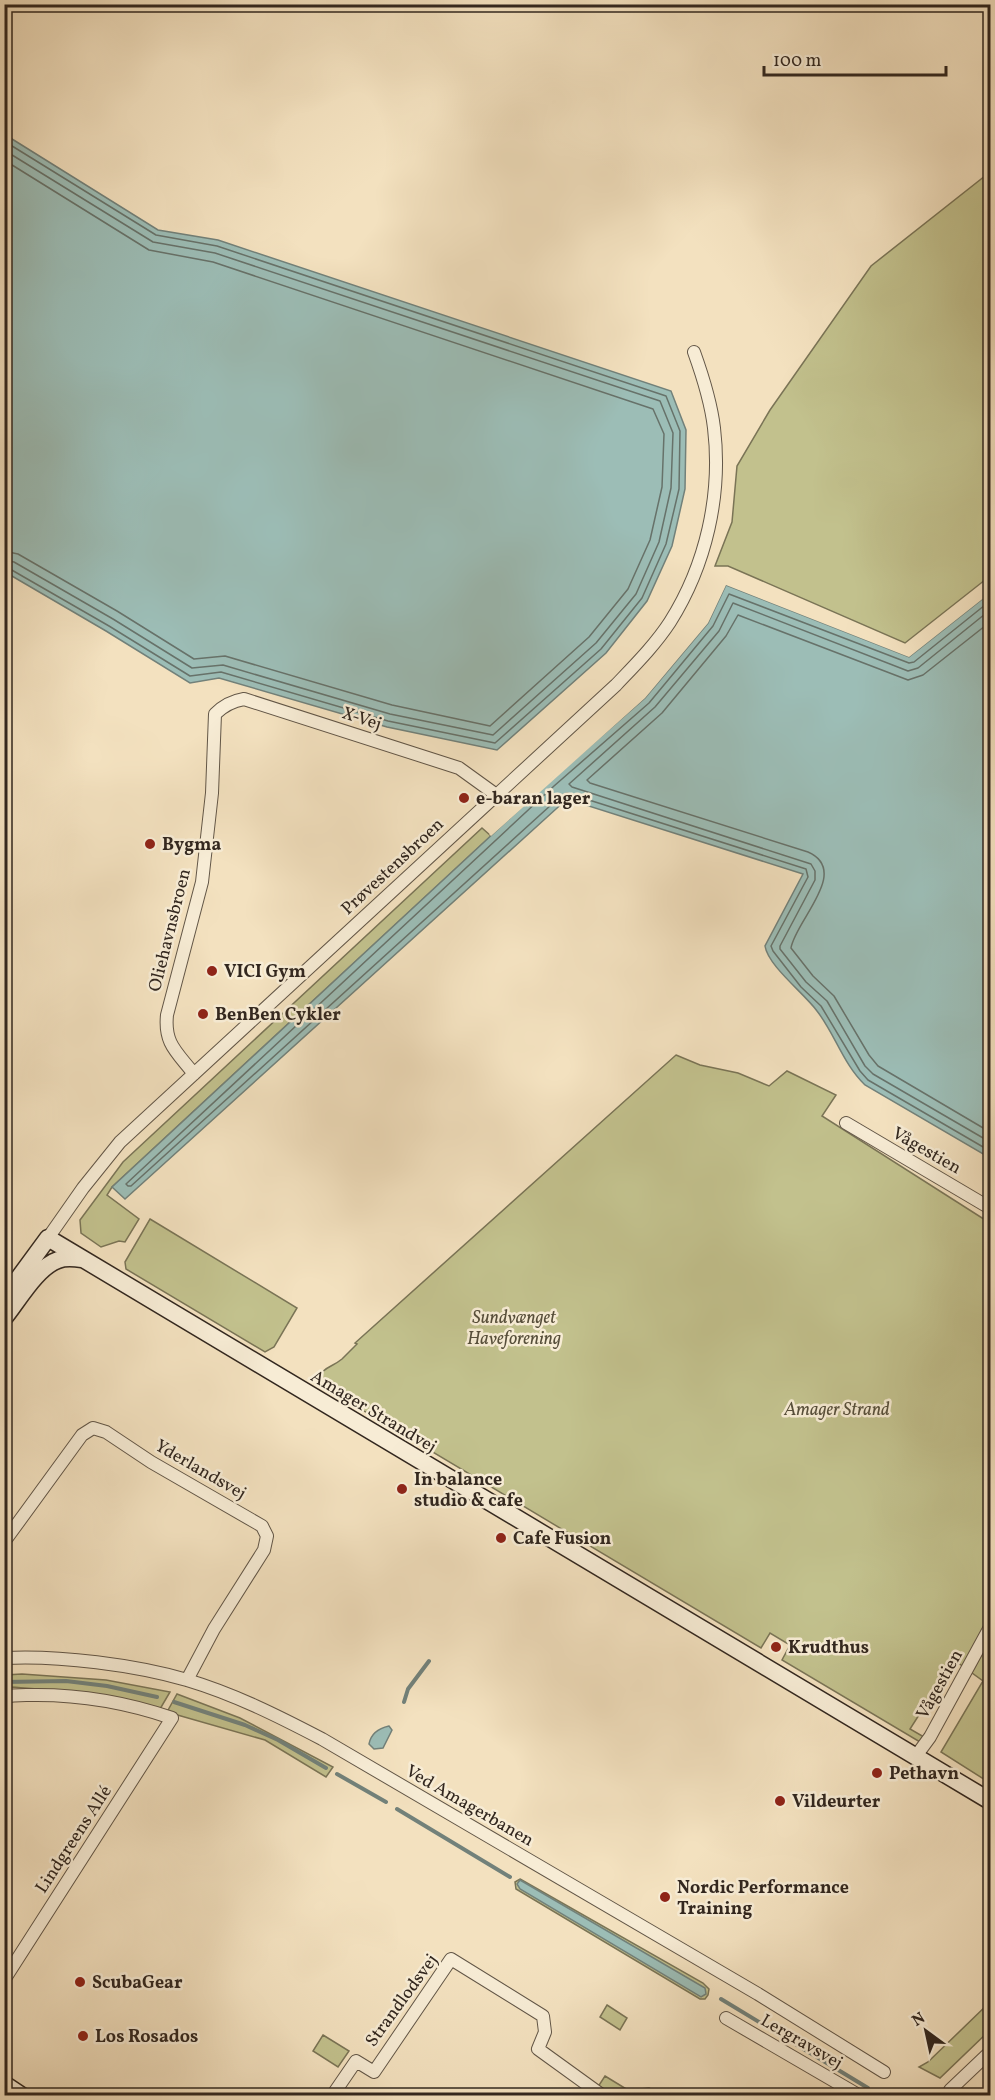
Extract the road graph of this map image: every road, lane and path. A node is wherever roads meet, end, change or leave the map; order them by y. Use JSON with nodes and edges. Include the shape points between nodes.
{"nodes":[{"id":1,"x":694,"y":352,"type":"dead end"},
{"id":2,"x":215,"y":714,"type":"joint"},
{"id":3,"x":495,"y":794,"type":"junction"},
{"id":4,"x":194,"y":1074,"type":"junction"},
{"id":5,"x":846,"y":1124,"type":"dead end"},
{"id":6,"x":990,"y":1208,"type":"edge"},
{"id":7,"x":48,"y":1238,"type":"junction"},
{"id":8,"x":82,"y":1259,"type":"junction"},
{"id":9,"x":4,"y":1298,"type":"edge"},
{"id":10,"x":4,"y":1318,"type":"edge"},
{"id":11,"x":4,"y":1542,"type":"edge"},
{"id":12,"x":990,"y":1627,"type":"edge"},
{"id":13,"x":4,"y":1658,"type":"edge"},
{"id":14,"x":187,"y":1680,"type":"junction"},
{"id":15,"x":4,"y":1697,"type":"edge"},
{"id":16,"x":916,"y":1756,"type":"junction"},
{"id":17,"x":990,"y":1801,"type":"edge"},
{"id":18,"x":4,"y":1980,"type":"edge"},
{"id":19,"x":726,"y":2018,"type":"dead end"},
{"id":20,"x":990,"y":2052,"type":"edge"},
{"id":21,"x":884,"y":2072,"type":"dead end"},
{"id":22,"x":4,"y":2084,"type":"edge"},
{"id":23,"x":950,"y":2090,"type":"dead end"},
{"id":24,"x":22,"y":2096,"type":"edge"},
{"id":25,"x":332,"y":2096,"type":"edge"},
{"id":26,"x":603,"y":2096,"type":"edge"},
{"id":27,"x":860,"y":2096,"type":"edge"}],
"edges":[{"from":1,"to":3,"type":"street","name":"Prøvestensbroen","via":[[714,427],[716,468],[704,548],[689,587],[645,656]]},
{"from":2,"to":3,"type":"street","name":"X-Vej","via":[[223,706],[244,699],[459,768]]},
{"from":2,"to":4,"type":"street","name":"Oliehavnsbroen","via":[[212,793],[202,882],[166,1014],[165,1031],[170,1044]]},
{"from":3,"to":4,"type":"street","name":"Prøvestensbroen"},
{"from":4,"to":7,"type":"street","name":"Prøvestensbroen","via":[[120,1142]]},
{"from":5,"to":6,"type":"street","name":"Vågestien"},
{"from":7,"to":8,"type":"street","name":"Amager Strandvej"},
{"from":7,"to":9,"type":"street"},
{"from":8,"to":10,"type":"street","via":[[58,1259],[49,1264]]},
{"from":8,"to":16,"type":"street","name":"Amager Strandvej"},
{"from":11,"to":14,"type":"street","name":"Yderlandsvej","via":[[82,1436],[93,1428],[106,1432],[262,1526],[267,1536],[264,1550]]},
{"from":12,"to":16,"type":"street","name":"Vågestien"},
{"from":13,"to":14,"type":"street","name":"Ved Amagerbanen","via":[[68,1660]]},
{"from":14,"to":21,"type":"street","name":"Ved Amagerbanen","via":[[266,1710],[322,1739]]},
{"from":15,"to":18,"type":"street","name":"Lindgreens Allé","via":[[85,1697],[129,1704],[172,1718]]},
{"from":16,"to":17,"type":"street","name":"Amager Strandvej"},
{"from":19,"to":27,"type":"street","name":"Lergravsvej"},
{"from":20,"to":23,"type":"street"},
{"from":22,"to":24,"type":"street"},
{"from":25,"to":26,"type":"street","name":"Strandlodsvej","via":[[356,2061],[374,2072],[451,1959],[543,2016],[545,2032],[538,2049]]}]}
